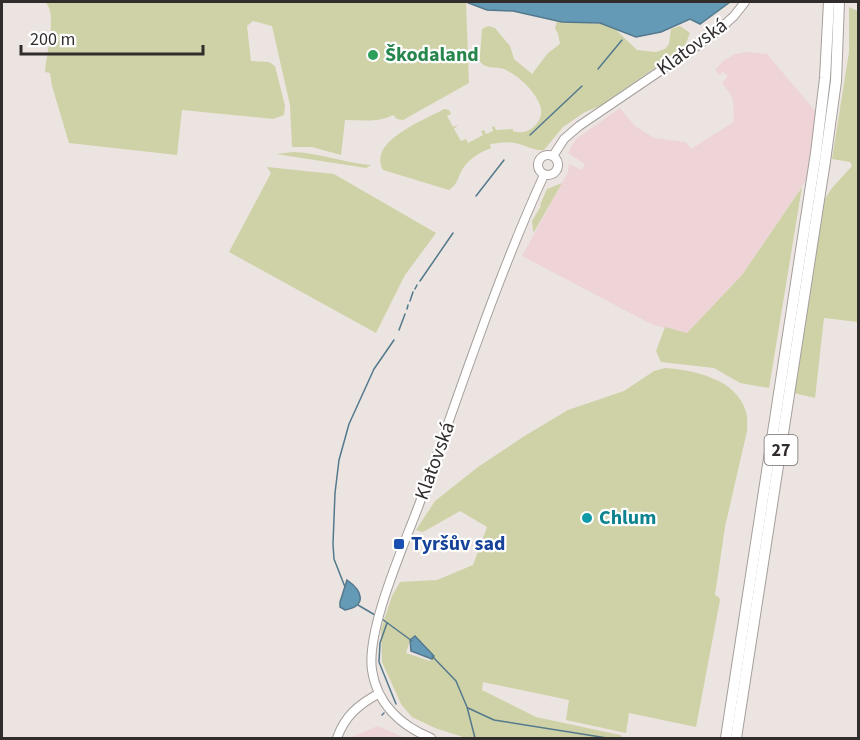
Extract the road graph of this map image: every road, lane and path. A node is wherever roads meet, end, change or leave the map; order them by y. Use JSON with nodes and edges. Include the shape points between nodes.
{"nodes":[{"id":1,"x":745,"y":2,"type":"edge"},
{"id":2,"x":829,"y":2,"type":"edge"},
{"id":3,"x":839,"y":2,"type":"edge"},
{"id":4,"x":553,"y":156,"type":"junction"},
{"id":5,"x":544,"y":175,"type":"junction"},
{"id":6,"x":378,"y":694,"type":"junction"},
{"id":7,"x":741,"y":706,"type":"junction"},
{"id":8,"x":337,"y":738,"type":"edge"},
{"id":9,"x":431,"y":738,"type":"edge"},
{"id":10,"x":726,"y":738,"type":"edge"},
{"id":11,"x":736,"y":738,"type":"edge"},
{"id":12,"x":741,"y":738,"type":"edge"}],
"edges":[{"from":1,"to":4,"type":"main road","name":"Klatovská","via":[[714,35],[579,126]]},
{"from":2,"to":10,"type":"highway","number":"27","via":[[824,89],[810,193]]},
{"from":3,"to":7,"type":"highway","number":"27","via":[[836,81],[825,162]]},
{"from":4,"to":5,"type":"main road","via":[[558,170],[553,175]]},
{"from":4,"to":5,"type":"main road","via":[[539,160],[539,170]]},
{"from":5,"to":6,"type":"main road","name":"Klatovská","via":[[507,265],[380,616],[371,658]]},
{"from":6,"to":8,"type":"main road","via":[[353,711]]},
{"from":6,"to":9,"type":"main road","via":[[399,720]]},
{"from":7,"to":11,"type":"highway","number":"27"},
{"from":7,"to":12,"type":"highway"}]}
